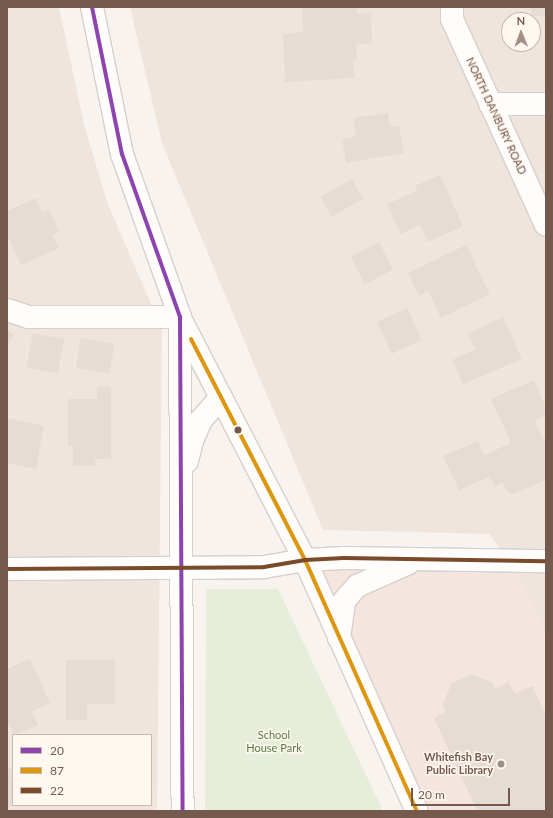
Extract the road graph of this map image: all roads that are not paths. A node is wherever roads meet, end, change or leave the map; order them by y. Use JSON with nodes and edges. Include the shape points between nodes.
{"nodes":[{"id":1,"x":92,"y":7,"type":"edge"},
{"id":2,"x":452,"y":7,"type":"edge"},
{"id":3,"x":490,"y":104,"type":"junction"},
{"id":4,"x":546,"y":104,"type":"edge"},
{"id":5,"x":546,"y":224,"type":"edge"},
{"id":6,"x":7,"y":310,"type":"edge"},
{"id":7,"x":180,"y":317,"type":"junction"},
{"id":8,"x":221,"y":397,"type":"junction"},
{"id":9,"x":180,"y":496,"type":"junction"},
{"id":10,"x":305,"y":560,"type":"junction"},
{"id":11,"x":416,"y":560,"type":"junction"},
{"id":12,"x":546,"y":561,"type":"edge"},
{"id":13,"x":180,"y":566,"type":"junction"},
{"id":14,"x":7,"y":569,"type":"edge"},
{"id":15,"x":339,"y":638,"type":"junction"},
{"id":16,"x":182,"y":811,"type":"edge"},
{"id":17,"x":417,"y":811,"type":"edge"}],
"edges":[{"from":1,"to":7,"type":"street","via":[[122,154]]},
{"from":2,"to":3,"type":"street","name":"NORTH DANBURY ROAD","via":[[452,19]]},
{"from":3,"to":4,"type":"street"},
{"from":3,"to":5,"type":"street","name":"NORTH DANBURY ROAD"},
{"from":6,"to":7,"type":"street","via":[[28,317]]},
{"from":7,"to":8,"type":"street"},
{"from":7,"to":9,"type":"street"},
{"from":8,"to":9,"type":"street","via":[[201,420],[192,441]]},
{"from":8,"to":10,"type":"street"},
{"from":9,"to":13,"type":"street"},
{"from":10,"to":11,"type":"street"},
{"from":10,"to":13,"type":"street","via":[[264,567]]},
{"from":10,"to":15,"type":"street"},
{"from":11,"to":12,"type":"street"},
{"from":11,"to":15,"type":"street","via":[[357,586],[344,601]]},
{"from":13,"to":14,"type":"street"},
{"from":13,"to":16,"type":"street"},
{"from":15,"to":17,"type":"street"}]}
